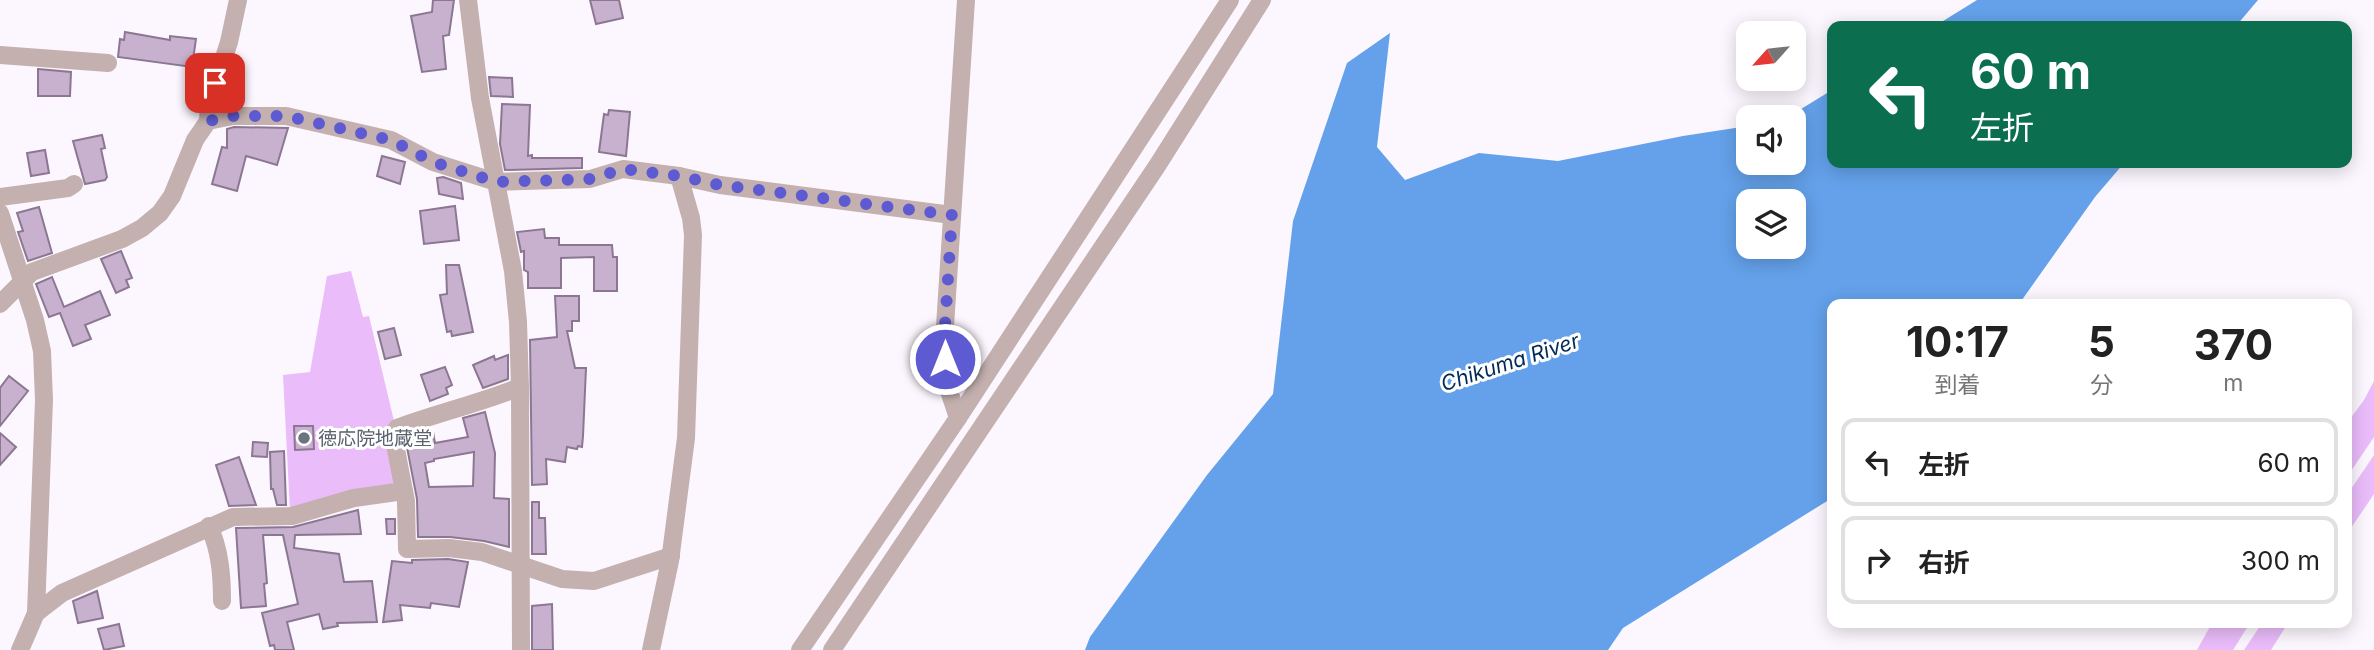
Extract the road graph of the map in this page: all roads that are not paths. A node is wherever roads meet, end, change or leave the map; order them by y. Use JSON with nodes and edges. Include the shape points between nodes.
{"nodes":[{"id":1,"x":238,"y":0,"type":"edge"},
{"id":2,"x":468,"y":0,"type":"edge"},
{"id":3,"x":966,"y":0,"type":"edge"},
{"id":4,"x":1230,"y":0,"type":"edge"},
{"id":5,"x":1262,"y":0,"type":"edge"},
{"id":6,"x":0,"y":55,"type":"edge"},
{"id":7,"x":108,"y":63,"type":"dead end"},
{"id":8,"x":208,"y":121,"type":"junction"},
{"id":9,"x":679,"y":176,"type":"junction"},
{"id":10,"x":496,"y":182,"type":"junction"},
{"id":11,"x":74,"y":184,"type":"dead end"},
{"id":12,"x":0,"y":197,"type":"edge"},
{"id":13,"x":0,"y":213,"type":"edge"},
{"id":14,"x":952,"y":215,"type":"junction"},
{"id":15,"x":23,"y":283,"type":"junction"},
{"id":16,"x":0,"y":304,"type":"edge"},
{"id":17,"x":520,"y":387,"type":"junction"},
{"id":18,"x":958,"y":418,"type":"junction"},
{"id":19,"x":404,"y":491,"type":"junction"},
{"id":20,"x":209,"y":526,"type":"junction"},
{"id":21,"x":671,"y":556,"type":"junction"},
{"id":22,"x":521,"y":564,"type":"junction"},
{"id":23,"x":222,"y":601,"type":"dead end"},
{"id":24,"x":36,"y":613,"type":"junction"},
{"id":25,"x":20,"y":650,"type":"edge"},
{"id":26,"x":521,"y":650,"type":"edge"},
{"id":27,"x":651,"y":650,"type":"edge"},
{"id":28,"x":800,"y":650,"type":"edge"},
{"id":29,"x":832,"y":650,"type":"edge"}],
"edges":[{"from":1,"to":8,"type":"street"},
{"from":2,"to":10,"type":"street"},
{"from":3,"to":14,"type":"street"},
{"from":4,"to":18,"type":"street"},
{"from":5,"to":29,"type":"street","via":[[1157,166]]},
{"from":6,"to":7,"type":"street"},
{"from":8,"to":10,"type":"street","via":[[286,116],[391,140],[433,162]]},
{"from":8,"to":15,"type":"street","via":[[172,196],[142,228],[32,272]]},
{"from":9,"to":10,"type":"street","via":[[623,169],[590,179]]},
{"from":9,"to":14,"type":"street"},
{"from":9,"to":21,"type":"street","via":[[693,235],[686,438]]},
{"from":10,"to":17,"type":"street","via":[[513,271]]},
{"from":11,"to":12,"type":"street"},
{"from":13,"to":15,"type":"street"},
{"from":14,"to":18,"type":"street","via":[[944,342],[946,382]]},
{"from":15,"to":16,"type":"street"},
{"from":15,"to":24,"type":"street","via":[[42,351],[44,400]]},
{"from":17,"to":19,"type":"street","via":[[397,428],[393,434]]},
{"from":17,"to":22,"type":"street"},
{"from":18,"to":28,"type":"street"},
{"from":19,"to":20,"type":"street","via":[[354,498],[292,516],[233,517]]},
{"from":19,"to":22,"type":"street","via":[[407,549],[482,552]]},
{"from":20,"to":23,"type":"street","via":[[222,570]]},
{"from":20,"to":24,"type":"street","via":[[62,593]]},
{"from":21,"to":22,"type":"street","via":[[594,581],[562,579]]},
{"from":21,"to":27,"type":"street"},
{"from":22,"to":26,"type":"street"},
{"from":24,"to":25,"type":"street"}]}
